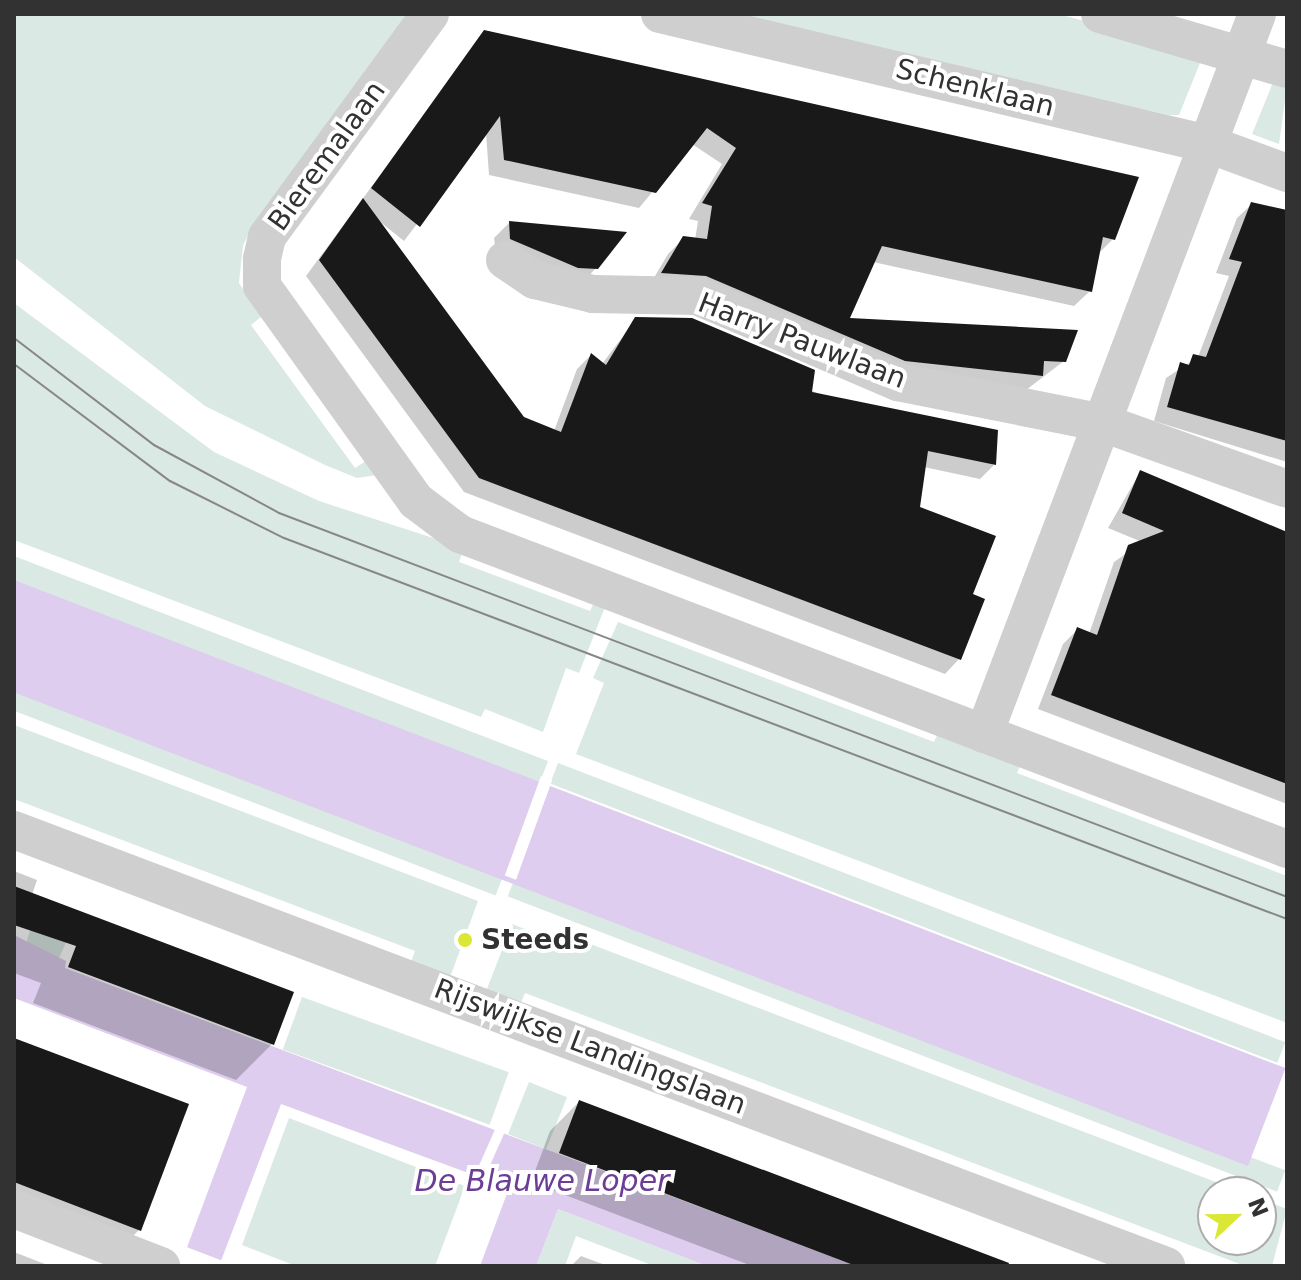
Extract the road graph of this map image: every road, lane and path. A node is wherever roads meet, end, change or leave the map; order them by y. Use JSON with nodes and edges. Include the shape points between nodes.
{"nodes":[{"id":1,"x":430,"y":14,"type":"edge"},
{"id":2,"x":660,"y":14,"type":"edge"},
{"id":3,"x":1100,"y":14,"type":"edge"},
{"id":4,"x":1257,"y":14,"type":"edge"},
{"id":5,"x":1243,"y":52,"type":"junction"},
{"id":6,"x":1287,"y":69,"type":"edge"},
{"id":7,"x":1208,"y":144,"type":"junction"},
{"id":8,"x":1287,"y":173,"type":"edge"},
{"id":9,"x":505,"y":260,"type":"dead end"},
{"id":10,"x":1103,"y":423,"type":"junction"},
{"id":11,"x":1287,"y":489,"type":"edge"},
{"id":12,"x":984,"y":734,"type":"junction"},
{"id":13,"x":14,"y":830,"type":"edge"},
{"id":14,"x":1287,"y":849,"type":"edge"},
{"id":15,"x":14,"y":1209,"type":"edge"},
{"id":16,"x":151,"y":1262,"type":"edge"},
{"id":17,"x":1166,"y":1266,"type":"edge"}],
"edges":[{"from":1,"to":12,"type":"street","name":"Bieremalaan","via":[[267,237],[262,259],[262,286],[416,501],[460,534]]},
{"from":2,"to":7,"type":"street","name":"Schenklaan"},
{"from":3,"to":5,"type":"street"},
{"from":4,"to":5,"type":"street"},
{"from":5,"to":6,"type":"street"},
{"from":5,"to":7,"type":"street"},
{"from":7,"to":8,"type":"street","name":"Schenklaan"},
{"from":7,"to":10,"type":"street"},
{"from":9,"to":10,"type":"street","name":"Harry Pauwlaan","via":[[535,280],[593,294],[697,296],[898,382]]},
{"from":10,"to":11,"type":"street","name":"Harry Pauwlaan"},
{"from":10,"to":12,"type":"street"},
{"from":12,"to":14,"type":"street"},
{"from":13,"to":17,"type":"street","name":"Rijswijkse Landingslaan"},
{"from":15,"to":16,"type":"street"}]}
